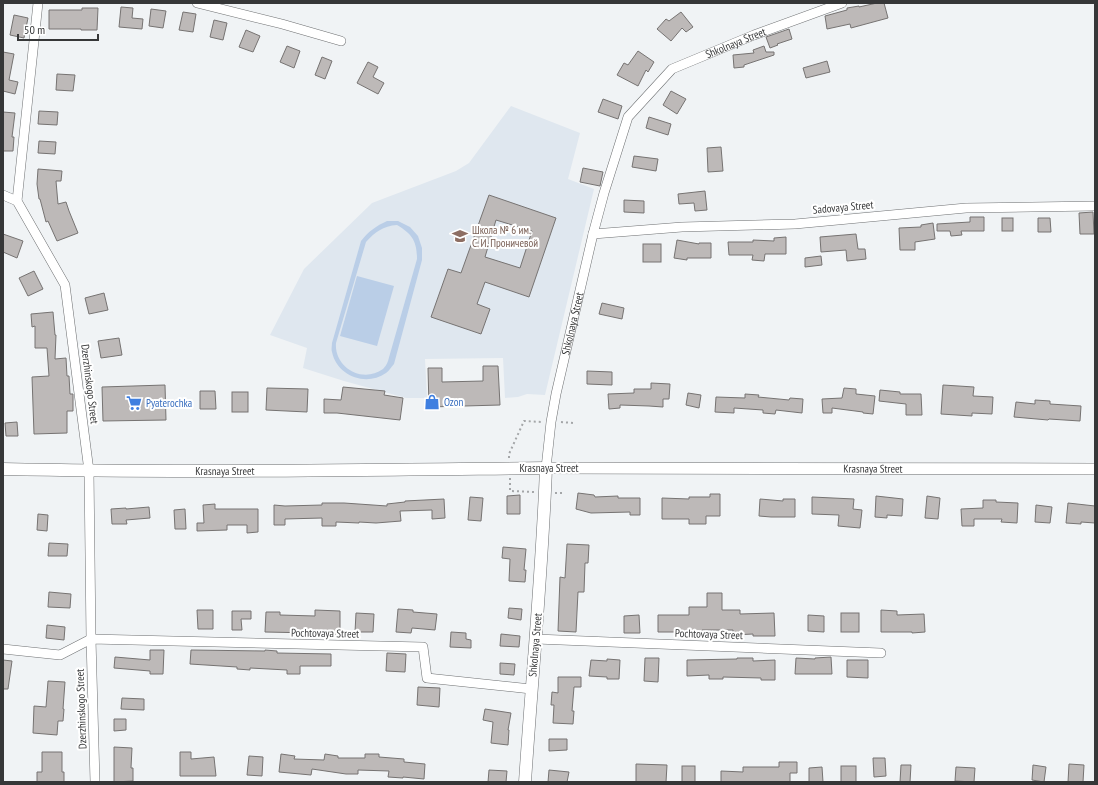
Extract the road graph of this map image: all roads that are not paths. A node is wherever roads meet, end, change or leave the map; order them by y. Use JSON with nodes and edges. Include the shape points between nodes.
{"nodes":[{"id":1,"x":38,"y":3,"type":"edge"},
{"id":2,"x":197,"y":3,"type":"edge"},
{"id":3,"x":842,"y":3,"type":"edge"},
{"id":4,"x":341,"y":41,"type":"dead end"},
{"id":5,"x":3,"y":195,"type":"edge"},
{"id":6,"x":17,"y":202,"type":"junction"},
{"id":7,"x":1095,"y":206,"type":"edge"},
{"id":8,"x":593,"y":234,"type":"junction"},
{"id":9,"x":546,"y":468,"type":"junction"},
{"id":10,"x":3,"y":469,"type":"edge"},
{"id":11,"x":1095,"y":469,"type":"edge"},
{"id":12,"x":89,"y":471,"type":"junction"},
{"id":13,"x":92,"y":639,"type":"junction"},
{"id":14,"x":536,"y":639,"type":"junction"},
{"id":15,"x":3,"y":649,"type":"edge"},
{"id":16,"x":881,"y":653,"type":"dead end"},
{"id":17,"x":531,"y":689,"type":"junction"},
{"id":18,"x":95,"y":782,"type":"edge"},
{"id":19,"x":525,"y":782,"type":"edge"}],
"edges":[{"from":1,"to":6,"type":"street"},
{"from":2,"to":4,"type":"street"},
{"from":3,"to":8,"type":"street","name":"Shkolnaya Street","via":[[754,35],[672,70],[628,117]]},
{"from":5,"to":6,"type":"street"},
{"from":6,"to":12,"type":"street","name":"Dzerzhinskogo Street","via":[[65,285]]},
{"from":7,"to":8,"type":"street","name":"Sadovaya Street","via":[[966,208],[795,224],[682,227]]},
{"from":8,"to":9,"type":"street","name":"Shkolnaya Street","via":[[556,394]]},
{"from":9,"to":11,"type":"street","name":"Krasnaya Street"},
{"from":9,"to":12,"type":"main road","name":"Krasnaya Street"},
{"from":9,"to":14,"type":"main road","name":"Shkolnaya Street"},
{"from":10,"to":12,"type":"main road","name":"Krasnaya Street"},
{"from":12,"to":13,"type":"street","name":"Dzerzhinskogo Street"},
{"from":13,"to":15,"type":"street","via":[[60,655]]},
{"from":13,"to":17,"type":"street","name":"Pochtovaya Street","via":[[423,647],[427,678]]},
{"from":13,"to":18,"type":"street","name":"Dzerzhinskogo Street"},
{"from":14,"to":16,"type":"street","name":"Pochtovaya Street"},
{"from":14,"to":17,"type":"main road","name":"Shkolnaya Street"},
{"from":17,"to":19,"type":"main road","name":"Shkolnaya Street"}]}
